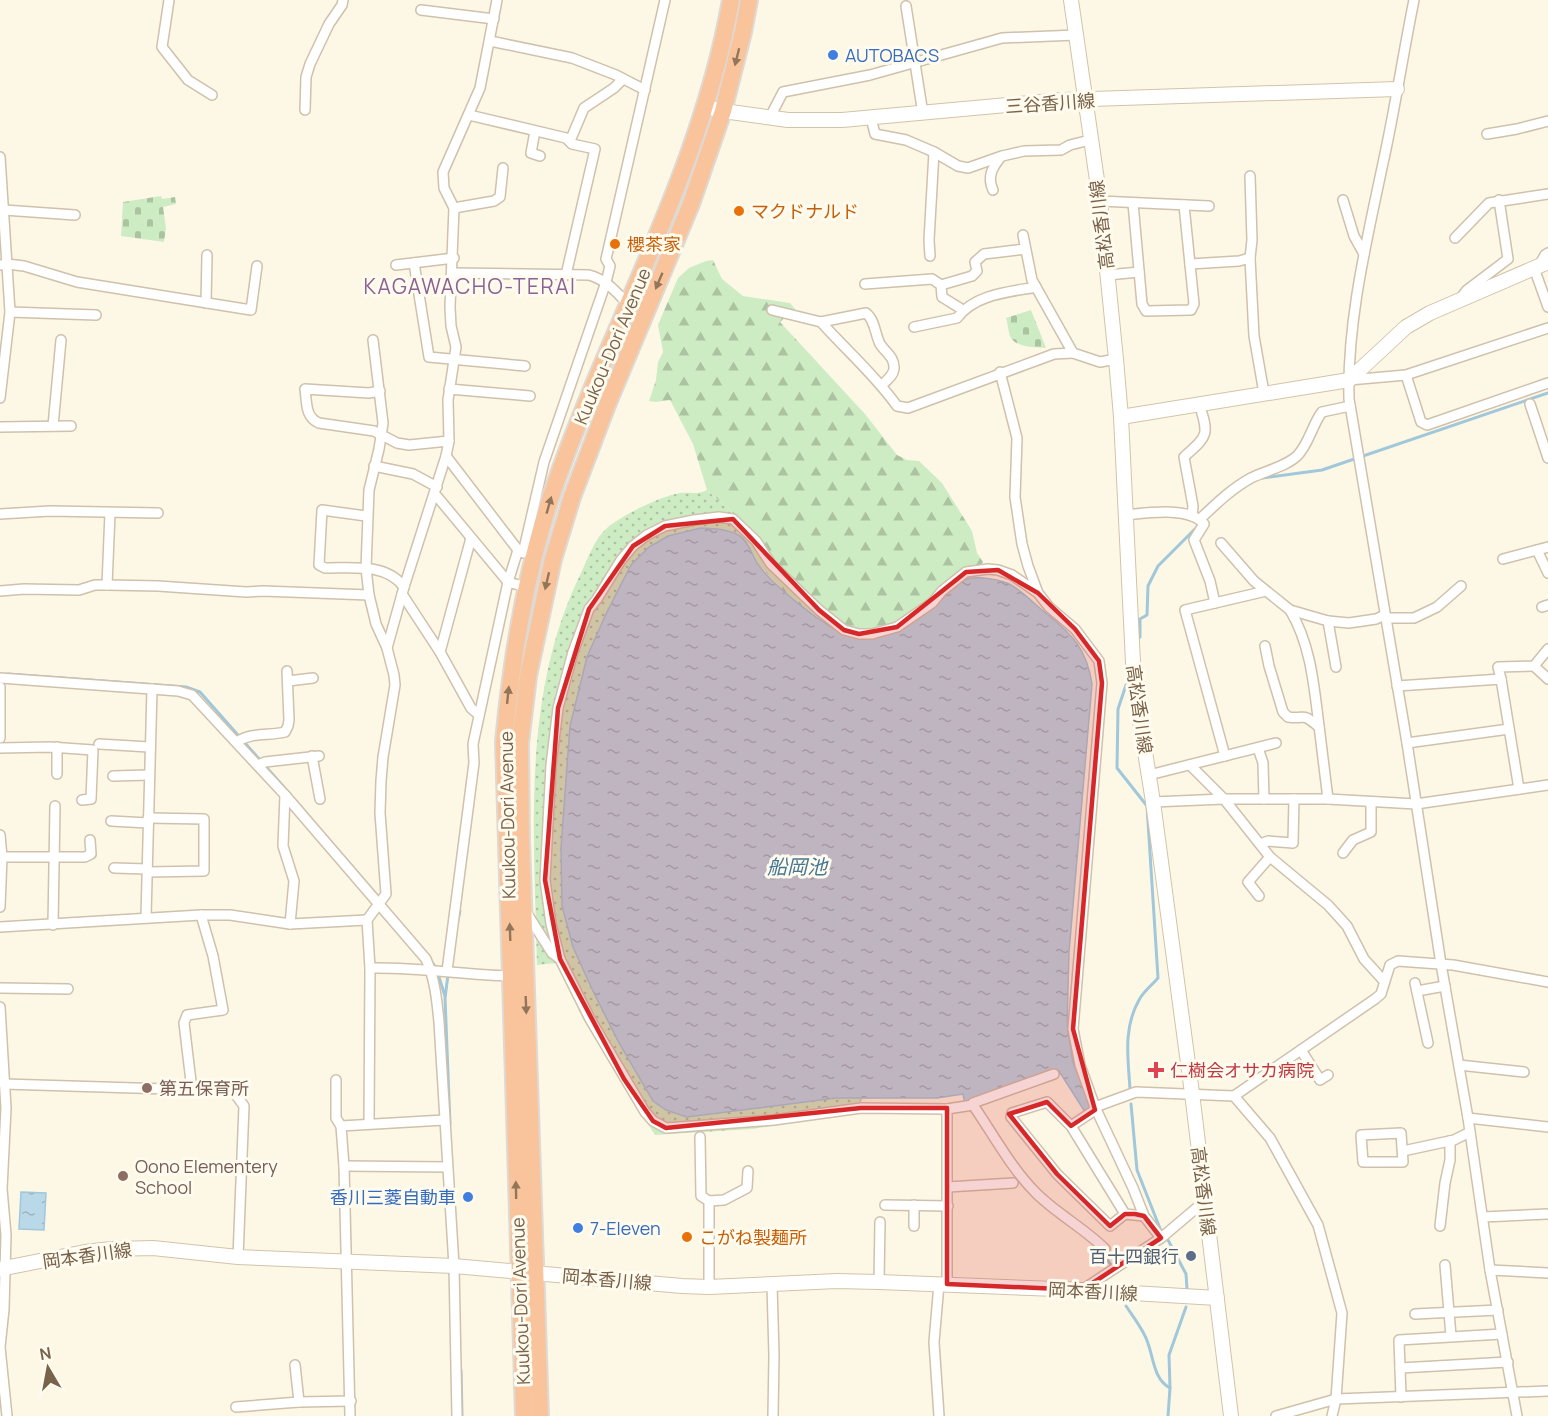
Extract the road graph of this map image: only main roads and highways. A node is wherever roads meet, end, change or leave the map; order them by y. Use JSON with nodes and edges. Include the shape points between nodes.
{"nodes":[{"id":1,"x":731,"y":0,"type":"edge"},
{"id":2,"x":748,"y":0,"type":"edge"},
{"id":3,"x":1071,"y":0,"type":"edge"},
{"id":4,"x":1396,"y":89,"type":"road end"},
{"id":5,"x":1085,"y":99,"type":"junction"},
{"id":6,"x":706,"y":107,"type":"junction"},
{"id":7,"x":723,"y":111,"type":"junction"},
{"id":8,"x":1540,"y":266,"type":"edge"},
{"id":9,"x":1121,"y":417,"type":"junction"},
{"id":10,"x":3,"y":1269,"type":"edge"},
{"id":11,"x":527,"y":1272,"type":"junction"},
{"id":12,"x":1217,"y":1298,"type":"junction"},
{"id":13,"x":524,"y":1416,"type":"edge"},
{"id":14,"x":540,"y":1416,"type":"edge"},
{"id":15,"x":1231,"y":1416,"type":"edge"}],
"edges":[{"from":1,"to":6,"type":"highway","name":"Kuukou-Dori Avenue"},
{"from":2,"to":7,"type":"highway","name":"Kuukou-Dori Avenue","one_way":true},
{"from":3,"to":5,"type":"main road","name":"高松香川線"},
{"from":4,"to":5,"type":"main road","name":"三谷香川線"},
{"from":5,"to":7,"type":"main road","name":"三谷香川線","via":[[820,120]]},
{"from":5,"to":9,"type":"main road","name":"高松香川線","via":[[1100,201]]},
{"from":6,"to":7,"type":"main road","name":"三谷香川線"},
{"from":11,"to":6,"type":"highway","name":"Kuukou-Dori Avenue","one_way":true,"via":[[511,976],[504,742],[511,669],[526,587],[525,554],[674,200]]},
{"from":7,"to":11,"type":"highway","name":"Kuukou-Dori Avenue","one_way":true,"via":[[691,204],[572,497],[552,559],[528,676],[520,743]]},
{"from":8,"to":9,"type":"main road","via":[[1406,327],[1348,380]]},
{"from":9,"to":12,"type":"main road","name":"高松香川線","via":[[1134,683]]},
{"from":10,"to":11,"type":"main road","name":"岡本香川線","via":[[111,1249],[153,1248],[238,1257]]},
{"from":11,"to":12,"type":"main road","name":"岡本香川線","via":[[709,1287],[837,1281]]},
{"from":11,"to":13,"type":"highway","name":"Kuukou-Dori Avenue"},
{"from":11,"to":14,"type":"highway","name":"Kuukou-Dori Avenue"},
{"from":12,"to":15,"type":"main road","name":"高松香川線"}]}
